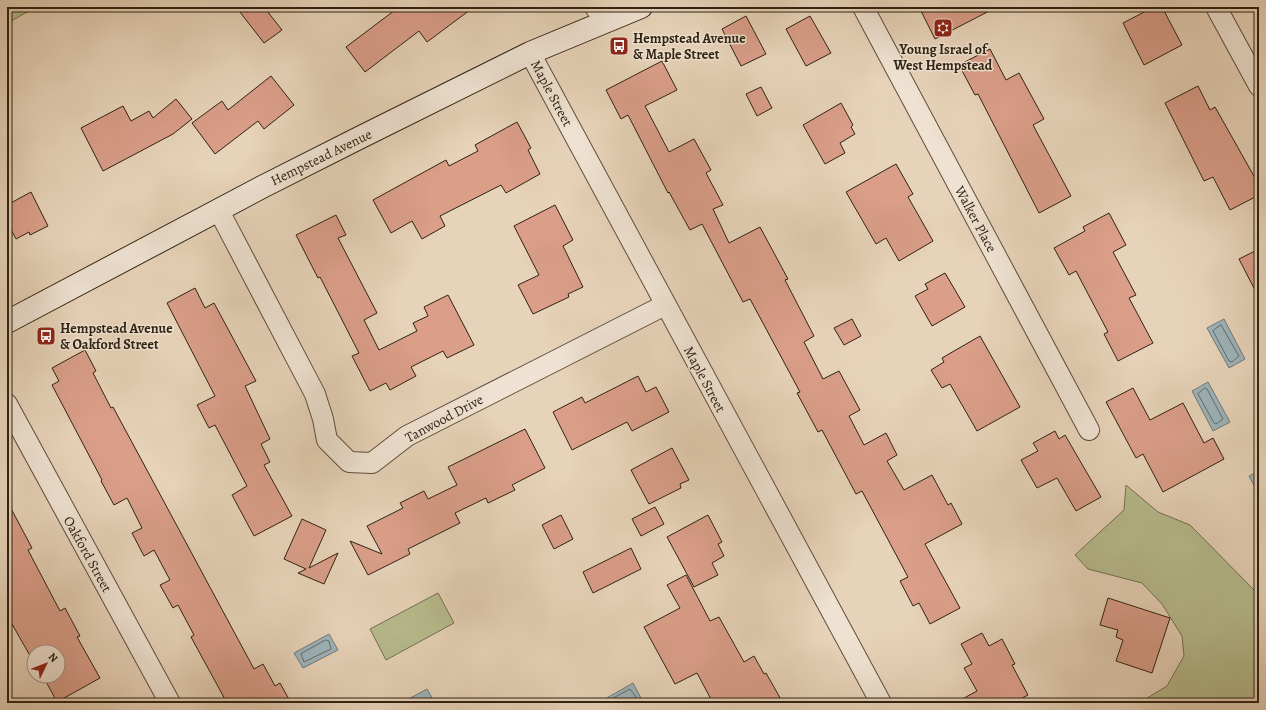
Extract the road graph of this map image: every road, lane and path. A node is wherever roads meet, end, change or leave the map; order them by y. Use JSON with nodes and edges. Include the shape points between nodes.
{"nodes":[{"id":1,"x":642,"y":7,"type":"edge"},
{"id":2,"x":863,"y":7,"type":"edge"},
{"id":3,"x":1216,"y":7,"type":"edge"},
{"id":4,"x":600,"y":14,"type":"edge"},
{"id":5,"x":530,"y":54,"type":"junction"},
{"id":6,"x":1259,"y":86,"type":"edge"},
{"id":7,"x":219,"y":211,"type":"junction"},
{"id":8,"x":665,"y":305,"type":"junction"},
{"id":9,"x":7,"y":322,"type":"edge"},
{"id":10,"x":7,"y":404,"type":"edge"},
{"id":11,"x":1090,"y":430,"type":"dead end"},
{"id":12,"x":170,"y":703,"type":"edge"},
{"id":13,"x":881,"y":703,"type":"edge"}],
"edges":[{"from":1,"to":4,"type":"main road","name":"Hempstead Avenue"},
{"from":2,"to":11,"type":"street","name":"Walker Place"},
{"from":3,"to":6,"type":"street"},
{"from":4,"to":5,"type":"main road","name":"Hempstead Avenue"},
{"from":5,"to":7,"type":"main road","name":"Hempstead Avenue","via":[[264,186]]},
{"from":5,"to":8,"type":"street","name":"Maple Street"},
{"from":7,"to":8,"type":"street","name":"Tanwood Drive","via":[[315,394],[328,440],[349,462],[372,463],[407,436]]},
{"from":7,"to":9,"type":"main road","name":"Hempstead Avenue"},
{"from":8,"to":13,"type":"street","name":"Maple Street"},
{"from":10,"to":12,"type":"street","name":"Oakford Street"}]}
